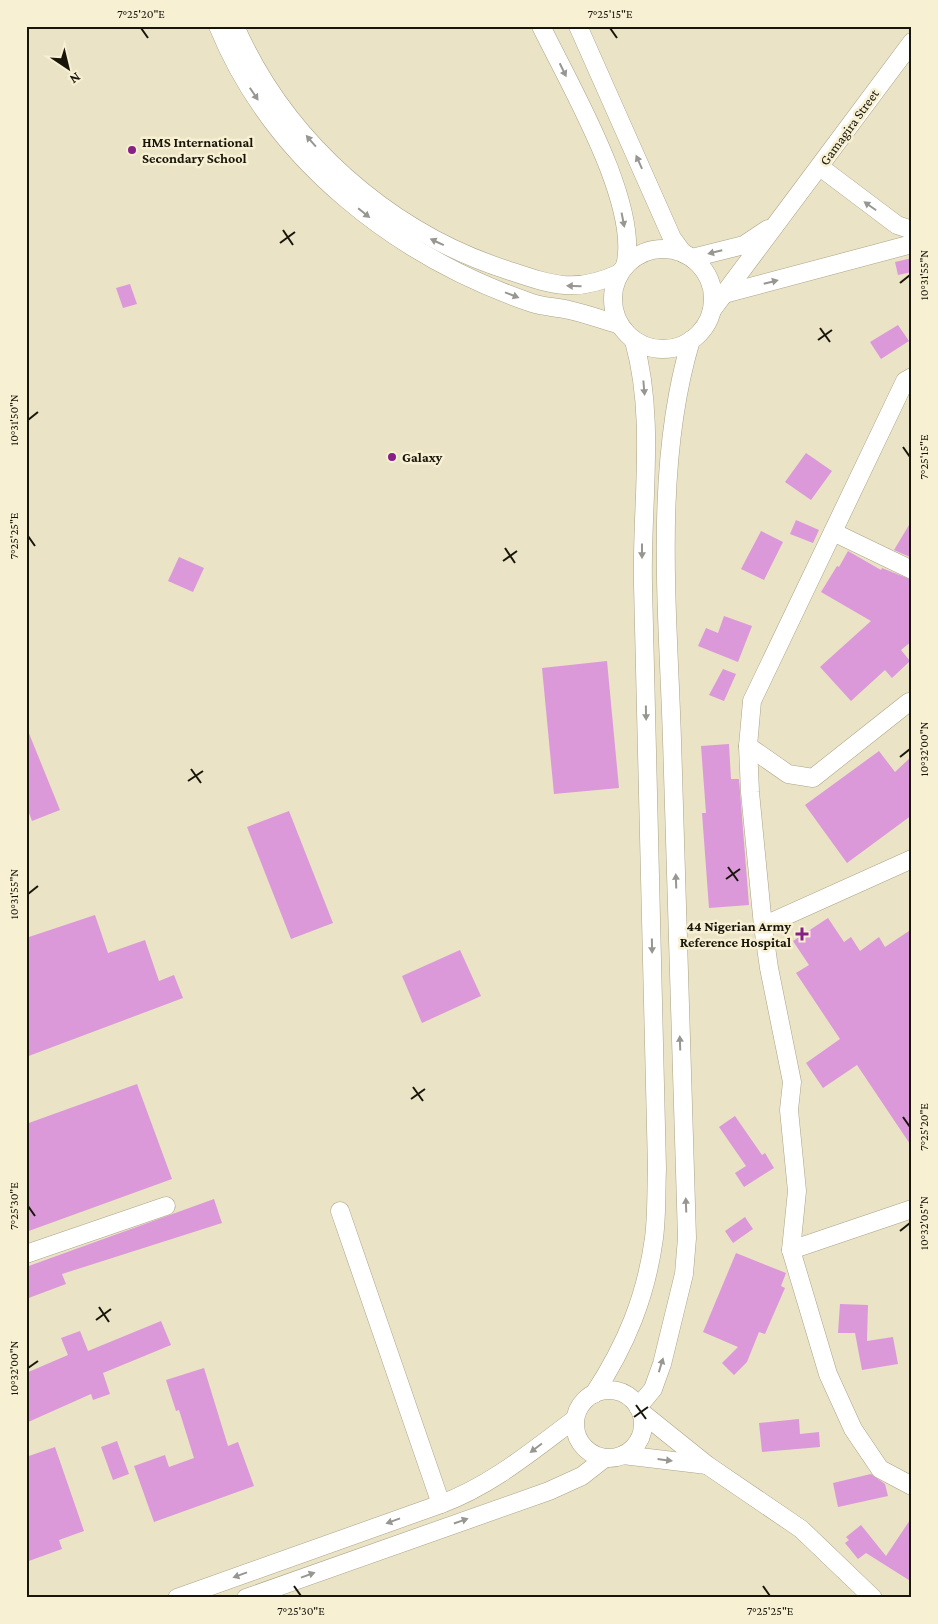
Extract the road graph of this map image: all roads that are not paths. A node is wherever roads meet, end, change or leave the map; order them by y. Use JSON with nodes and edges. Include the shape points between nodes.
{"nodes":[{"id":1,"x":218,"y":26,"type":"edge"},
{"id":2,"x":235,"y":26,"type":"edge"},
{"id":3,"x":541,"y":26,"type":"edge"},
{"id":4,"x":578,"y":26,"type":"edge"},
{"id":5,"x":912,"y":42,"type":"edge"},
{"id":6,"x":820,"y":167,"type":"junction"},
{"id":7,"x":786,"y":212,"type":"junction"},
{"id":8,"x":912,"y":230,"type":"edge"},
{"id":9,"x":912,"y":244,"type":"edge"},
{"id":10,"x":687,"y":255,"type":"junction"},
{"id":11,"x":623,"y":269,"type":"junction"},
{"id":12,"x":724,"y":294,"type":"junction"},
{"id":13,"x":712,"y":310,"type":"junction"},
{"id":14,"x":620,"y":325,"type":"junction"},
{"id":15,"x":634,"y":340,"type":"junction"},
{"id":16,"x":691,"y":340,"type":"junction"},
{"id":17,"x":912,"y":377,"type":"edge"},
{"id":18,"x":833,"y":532,"type":"junction"},
{"id":19,"x":912,"y":570,"type":"edge"},
{"id":20,"x":909,"y":702,"type":"dead end"},
{"id":21,"x":748,"y":746,"type":"junction"},
{"id":22,"x":912,"y":859,"type":"edge"},
{"id":23,"x":764,"y":926,"type":"junction"},
{"id":24,"x":166,"y":1206,"type":"dead end"},
{"id":25,"x":912,"y":1209,"type":"edge"},
{"id":26,"x":340,"y":1211,"type":"dead end"},
{"id":27,"x":791,"y":1250,"type":"junction"},
{"id":28,"x":26,"y":1254,"type":"edge"},
{"id":29,"x":594,"y":1394,"type":"junction"},
{"id":30,"x":639,"y":1410,"type":"junction"},
{"id":31,"x":575,"y":1419,"type":"junction"},
{"id":32,"x":623,"y":1455,"type":"junction"},
{"id":33,"x":605,"y":1458,"type":"junction"},
{"id":34,"x":708,"y":1465,"type":"junction"},
{"id":35,"x":912,"y":1486,"type":"edge"},
{"id":36,"x":441,"y":1504,"type":"junction"},
{"id":37,"x":177,"y":1598,"type":"edge"},
{"id":38,"x":246,"y":1598,"type":"edge"},
{"id":39,"x":873,"y":1598,"type":"edge"}],
"edges":[{"from":1,"to":14,"type":"street","one_way":true,"via":[[233,60],[276,127],[341,195],[379,226],[466,277],[534,303]]},
{"from":11,"to":2,"type":"street","one_way":true,"via":[[603,281],[578,287],[546,283],[482,262],[431,239],[389,213],[332,163],[290,117],[265,82]]},
{"from":3,"to":11,"type":"street","one_way":true,"via":[[603,150],[624,222],[628,255]]},
{"from":10,"to":4,"type":"street","one_way":true,"via":[[672,238]]},
{"from":5,"to":6,"type":"street","name":"Gamagira Street"},
{"from":6,"to":7,"type":"street","name":"Gamagira Street"},
{"from":8,"to":6,"type":"street","one_way":true,"via":[[890,220]]},
{"from":7,"to":10,"type":"street","name":"Gamagira Street","one_way":true,"via":[[744,245]]},
{"from":7,"to":12,"type":"street","name":"Gamagira Street"},
{"from":12,"to":9,"type":"street","one_way":true},
{"from":10,"to":11,"type":"street","via":[[668,249],[652,250],[638,256]]},
{"from":10,"to":13,"type":"street","via":[[702,268],[710,281]]},
{"from":11,"to":14,"type":"street","via":[[614,286],[612,299]]},
{"from":12,"to":13,"type":"street","name":"Gamagira Street"},
{"from":13,"to":16,"type":"street","via":[[701,332]]},
{"from":14,"to":15,"type":"street"},
{"from":15,"to":16,"type":"street","via":[[663,349],[681,346]]},
{"from":15,"to":29,"type":"street","one_way":true,"via":[[642,368],[646,427],[642,547],[656,1188],[654,1238],[643,1290],[626,1340]]},
{"from":30,"to":16,"type":"street","one_way":true,"via":[[653,1389],[662,1364],[684,1274],[687,1238],[666,545],[673,422],[679,381]]},
{"from":17,"to":18,"type":"street","via":[[905,381]]},
{"from":18,"to":19,"type":"street"},
{"from":18,"to":21,"type":"street","via":[[752,700]]},
{"from":20,"to":21,"type":"street","via":[[813,778],[788,774]]},
{"from":21,"to":23,"type":"street"},
{"from":22,"to":23,"type":"street"},
{"from":23,"to":27,"type":"street","via":[[768,968],[792,1082],[789,1110],[797,1191]]},
{"from":24,"to":28,"type":"street"},
{"from":25,"to":27,"type":"street"},
{"from":26,"to":36,"type":"street"},
{"from":27,"to":35,"type":"street","via":[[828,1374],[853,1430],[880,1469]]},
{"from":29,"to":30,"type":"street","via":[[617,1391],[629,1397]]},
{"from":29,"to":31,"type":"street","via":[[585,1400]]},
{"from":30,"to":32,"type":"street","via":[[643,1425],[640,1437]]},
{"from":30,"to":34,"type":"street"},
{"from":31,"to":33,"type":"street","via":[[579,1441],[586,1450]]},
{"from":31,"to":36,"type":"street","one_way":true,"via":[[502,1475]]},
{"from":32,"to":33,"type":"street"},
{"from":32,"to":34,"type":"street","one_way":true},
{"from":38,"to":33,"type":"street","one_way":true,"via":[[549,1491],[582,1476]]},
{"from":34,"to":39,"type":"street","via":[[801,1529]]},
{"from":36,"to":37,"type":"street","one_way":true}]}
